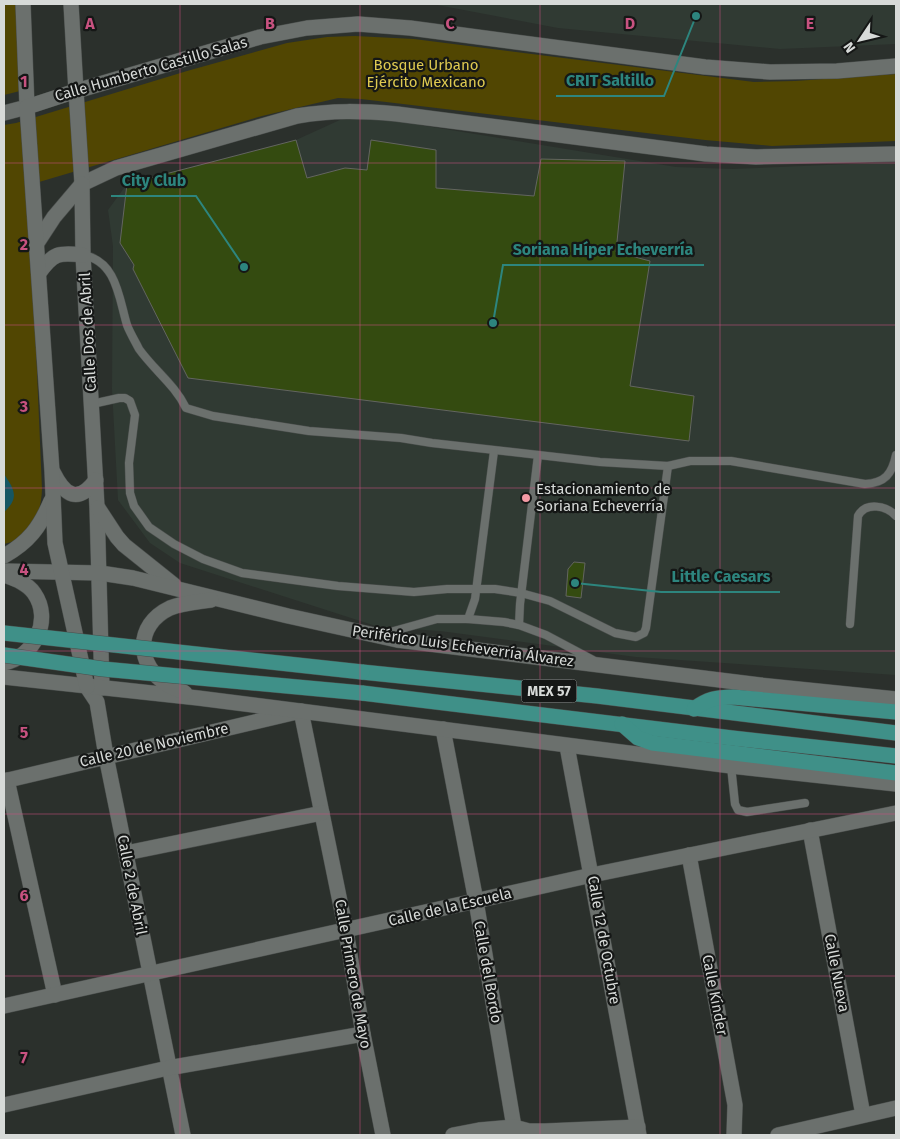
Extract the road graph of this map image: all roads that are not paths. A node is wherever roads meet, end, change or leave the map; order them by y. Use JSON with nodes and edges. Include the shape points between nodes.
{"nodes":[{"id":1,"x":23,"y":4,"type":"edge"},
{"id":2,"x":71,"y":4,"type":"edge"},
{"id":3,"x":896,"y":66,"type":"edge"},
{"id":4,"x":76,"y":90,"type":"junction"},
{"id":5,"x":27,"y":107,"type":"junction"},
{"id":6,"x":4,"y":113,"type":"edge"},
{"id":7,"x":896,"y":154,"type":"edge"},
{"id":8,"x":82,"y":184,"type":"junction"},
{"id":9,"x":37,"y":243,"type":"junction"},
{"id":10,"x":83,"y":256,"type":"junction"},
{"id":11,"x":39,"y":273,"type":"junction"},
{"id":12,"x":92,"y":404,"type":"junction"},
{"id":13,"x":494,"y":451,"type":"junction"},
{"id":14,"x":538,"y":455,"type":"junction"},
{"id":15,"x":896,"y":455,"type":"edge"},
{"id":16,"x":668,"y":466,"type":"junction"},
{"id":17,"x":52,"y":471,"type":"junction"},
{"id":18,"x":96,"y":480,"type":"junction"},
{"id":19,"x":53,"y":497,"type":"junction"},
{"id":20,"x":97,"y":507,"type":"junction"},
{"id":21,"x":896,"y":516,"type":"edge"},
{"id":22,"x":4,"y":556,"type":"edge"},
{"id":23,"x":4,"y":571,"type":"edge"},
{"id":24,"x":62,"y":573,"type":"junction"},
{"id":25,"x":100,"y":573,"type":"junction"},
{"id":26,"x":4,"y":575,"type":"edge"},
{"id":27,"x":179,"y":588,"type":"junction"},
{"id":28,"x":476,"y":589,"type":"junction"},
{"id":29,"x":521,"y":593,"type":"junction"},
{"id":30,"x":221,"y":599,"type":"junction"},
{"id":31,"x":468,"y":619,"type":"junction"},
{"id":32,"x":850,"y":624,"type":"dead end"},
{"id":33,"x":519,"y":625,"type":"junction"},
{"id":34,"x":4,"y":632,"type":"edge"},
{"id":35,"x":375,"y":636,"type":"junction"},
{"id":36,"x":4,"y":656,"type":"edge"},
{"id":37,"x":4,"y":663,"type":"edge"},
{"id":38,"x":604,"y":666,"type":"junction"},
{"id":39,"x":4,"y":677,"type":"edge"},
{"id":40,"x":86,"y":687,"type":"junction"},
{"id":41,"x":102,"y":688,"type":"junction"},
{"id":42,"x":198,"y":698,"type":"junction"},
{"id":43,"x":896,"y":699,"type":"edge"},
{"id":44,"x":97,"y":702,"type":"junction"},
{"id":45,"x":694,"y":709,"type":"junction"},
{"id":46,"x":301,"y":711,"type":"junction"},
{"id":47,"x":896,"y":712,"type":"edge"},
{"id":48,"x":622,"y":724,"type":"junction"},
{"id":49,"x":443,"y":729,"type":"junction"},
{"id":50,"x":896,"y":733,"type":"edge"},
{"id":51,"x":567,"y":746,"type":"junction"},
{"id":52,"x":106,"y":756,"type":"junction"},
{"id":53,"x":896,"y":756,"type":"edge"},
{"id":54,"x":731,"y":766,"type":"junction"},
{"id":55,"x":896,"y":773,"type":"edge"},
{"id":56,"x":5,"y":780,"type":"edge"},
{"id":57,"x":896,"y":784,"type":"edge"},
{"id":58,"x":805,"y":803,"type":"dead end"},
{"id":59,"x":322,"y":813,"type":"junction"},
{"id":60,"x":896,"y":813,"type":"edge"},
{"id":61,"x":810,"y":830,"type":"junction"},
{"id":62,"x":126,"y":853,"type":"junction"},
{"id":63,"x":688,"y":855,"type":"junction"},
{"id":64,"x":592,"y":875,"type":"junction"},
{"id":65,"x":476,"y":900,"type":"junction"},
{"id":66,"x":346,"y":931,"type":"junction"},
{"id":67,"x":150,"y":973,"type":"junction"},
{"id":68,"x":55,"y":995,"type":"junction"},
{"id":69,"x":4,"y":1006,"type":"edge"},
{"id":70,"x":363,"y":1034,"type":"junction"},
{"id":71,"x":168,"y":1068,"type":"junction"},
{"id":72,"x":4,"y":1105,"type":"edge"},
{"id":73,"x":896,"y":1108,"type":"edge"},
{"id":74,"x":863,"y":1115,"type":"junction"},
{"id":75,"x":514,"y":1127,"type":"junction"},
{"id":76,"x":638,"y":1131,"type":"edge"},
{"id":77,"x":182,"y":1135,"type":"edge"},
{"id":78,"x":383,"y":1135,"type":"edge"},
{"id":79,"x":453,"y":1135,"type":"edge"},
{"id":80,"x":734,"y":1135,"type":"edge"},
{"id":81,"x":778,"y":1135,"type":"edge"}],
"edges":[{"from":1,"to":5,"type":"street"},
{"from":2,"to":4,"type":"street","name":"Calle Dos de Abril"},
{"from":3,"to":4,"type":"street","name":"Calle Humberto Castillo Salas","via":[[770,72],[705,67],[358,24],[307,28],[260,37]]},
{"from":4,"to":5,"type":"street","name":"Calle Humberto Castillo Salas"},
{"from":4,"to":8,"type":"street","name":"Calle Dos de Abril"},
{"from":5,"to":6,"type":"street","name":"Calle Humberto Castillo Salas"},
{"from":5,"to":9,"type":"street"},
{"from":7,"to":8,"type":"street","via":[[756,157],[706,154],[397,114],[326,111],[297,116],[116,168]]},
{"from":8,"to":9,"type":"street"},
{"from":8,"to":10,"type":"street","name":"Calle Dos de Abril"},
{"from":9,"to":11,"type":"street"},
{"from":10,"to":11,"type":"street","via":[[59,254],[48,261]]},
{"from":10,"to":12,"type":"street","name":"Calle Dos de Abril"},
{"from":10,"to":13,"type":"lane","via":[[98,260],[116,283],[128,326],[138,347],[177,391],[186,408],[213,416],[309,431],[401,438]]},
{"from":11,"to":17,"type":"street"},
{"from":12,"to":18,"type":"street","name":"Calle Dos de Abril"},
{"from":12,"to":28,"type":"lane","via":[[118,398],[130,401],[135,415],[129,463],[134,506],[149,527],[203,558],[242,573],[294,581],[414,592]]},
{"from":13,"to":14,"type":"lane"},
{"from":13,"to":28,"type":"lane"},
{"from":14,"to":16,"type":"lane"},
{"from":14,"to":29,"type":"lane"},
{"from":15,"to":16,"type":"lane","via":[[885,478],[865,484],[731,461],[690,461]]},
{"from":16,"to":29,"type":"lane","via":[[644,633],[636,637],[614,633],[550,601]]},
{"from":17,"to":18,"type":"street","via":[[64,490],[72,494],[86,491]]},
{"from":17,"to":19,"type":"street"},
{"from":18,"to":20,"type":"street","name":"Calle Dos de Abril"},
{"from":19,"to":22,"type":"street","via":[[31,536]]},
{"from":19,"to":24,"type":"street","via":[[55,544]]},
{"from":20,"to":25,"type":"street","name":"Calle Dos de Abril"},
{"from":20,"to":27,"type":"street","via":[[124,545]]},
{"from":21,"to":32,"type":"lane","via":[[891,510],[870,506],[858,516]]},
{"from":23,"to":24,"type":"street","name":"Periférico Luis Echeverría Álvarez"},
{"from":24,"to":25,"type":"street","name":"Periférico Luis Echeverría Álvarez"},
{"from":24,"to":40,"type":"street","name":"Calle 2 de Abril"},
{"from":25,"to":27,"type":"street","name":"Periférico Luis Echeverría Álvarez"},
{"from":25,"to":41,"type":"street","name":"Calle 2 de Abril"},
{"from":26,"to":37,"type":"street","via":[[19,580],[34,593],[42,611],[41,628],[34,644],[21,656]]},
{"from":27,"to":30,"type":"street","name":"Periférico Luis Echeverría Álvarez"},
{"from":28,"to":29,"type":"lane"},
{"from":28,"to":31,"type":"lane"},
{"from":29,"to":33,"type":"lane"},
{"from":30,"to":35,"type":"street","name":"Periférico Luis Echeverría Álvarez"},
{"from":30,"to":42,"type":"street","via":[[170,608],[152,621],[142,642],[144,657],[154,673],[167,685]]},
{"from":31,"to":33,"type":"lane"},
{"from":31,"to":35,"type":"lane","via":[[437,619]]},
{"from":33,"to":38,"type":"lane","via":[[546,635]]},
{"from":34,"to":45,"type":"highway","number":"MEX 57","bridge":true},
{"from":35,"to":38,"type":"street","name":"Periférico Luis Echeverría Álvarez"},
{"from":36,"to":48,"type":"highway","number":"MEX 57","bridge":true},
{"from":38,"to":43,"type":"street","name":"Periférico Luis Echeverría Álvarez"},
{"from":39,"to":40,"type":"street"},
{"from":40,"to":41,"type":"street"},
{"from":40,"to":44,"type":"street","name":"Calle 2 de Abril"},
{"from":41,"to":42,"type":"street"},
{"from":41,"to":44,"type":"street","name":"Calle 2 de Abril"},
{"from":42,"to":46,"type":"street"},
{"from":44,"to":52,"type":"street","name":"Calle 2 de Abril"},
{"from":45,"to":47,"type":"highway","via":[[709,699],[733,697]]},
{"from":45,"to":50,"type":"highway","number":"MEX 57"},
{"from":46,"to":49,"type":"street"},
{"from":46,"to":52,"type":"street","name":"Calle 20 de Noviembre"},
{"from":46,"to":59,"type":"street","name":"Calle Primero de Mayo"},
{"from":48,"to":53,"type":"highway","number":"MEX 57"},
{"from":48,"to":55,"type":"highway","via":[[638,738],[652,742]]},
{"from":49,"to":51,"type":"street"},
{"from":49,"to":65,"type":"street","name":"Calle del Bordo"},
{"from":51,"to":54,"type":"street"},
{"from":51,"to":64,"type":"street","name":"Calle 12 de Octubre"},
{"from":52,"to":56,"type":"street","name":"Calle 20 de Noviembre"},
{"from":52,"to":62,"type":"street","name":"Calle 2 de Abril"},
{"from":54,"to":57,"type":"street"},
{"from":54,"to":58,"type":"lane","via":[[738,810],[747,812]]},
{"from":56,"to":68,"type":"street","name":"Calle 20 de Noviembre"},
{"from":59,"to":62,"type":"street"},
{"from":59,"to":66,"type":"street","name":"Calle Primero de Mayo"},
{"from":60,"to":61,"type":"street","name":"Calle de la Escuela"},
{"from":61,"to":63,"type":"street","name":"Calle de la Escuela"},
{"from":61,"to":74,"type":"street","name":"Calle Nueva"},
{"from":62,"to":67,"type":"street","name":"Calle 2 de Abril"},
{"from":63,"to":64,"type":"street","name":"Calle de la Escuela"},
{"from":63,"to":80,"type":"street","name":"Calle Kínder","via":[[735,1104]]},
{"from":64,"to":65,"type":"street","name":"Calle de la Escuela"},
{"from":64,"to":76,"type":"street","name":"Calle 12 de Octubre"},
{"from":65,"to":66,"type":"street","name":"Calle de la Escuela"},
{"from":65,"to":75,"type":"street","name":"Calle del Bordo"},
{"from":66,"to":67,"type":"street","name":"Calle de la Escuela"},
{"from":66,"to":70,"type":"street","name":"Calle Primero de Mayo"},
{"from":67,"to":68,"type":"street","name":"Calle de la Escuela"},
{"from":67,"to":71,"type":"street","name":"Calle 2 de Abril"},
{"from":68,"to":69,"type":"street","name":"Calle de la Escuela"},
{"from":70,"to":71,"type":"street"},
{"from":70,"to":78,"type":"street","name":"Calle Primero de Mayo"},
{"from":71,"to":72,"type":"street"},
{"from":71,"to":77,"type":"street","name":"Calle 2 de Abril"},
{"from":73,"to":74,"type":"street"},
{"from":74,"to":81,"type":"street"},
{"from":75,"to":76,"type":"street","via":[[529,1131]]},
{"from":75,"to":79,"type":"street"}]}
